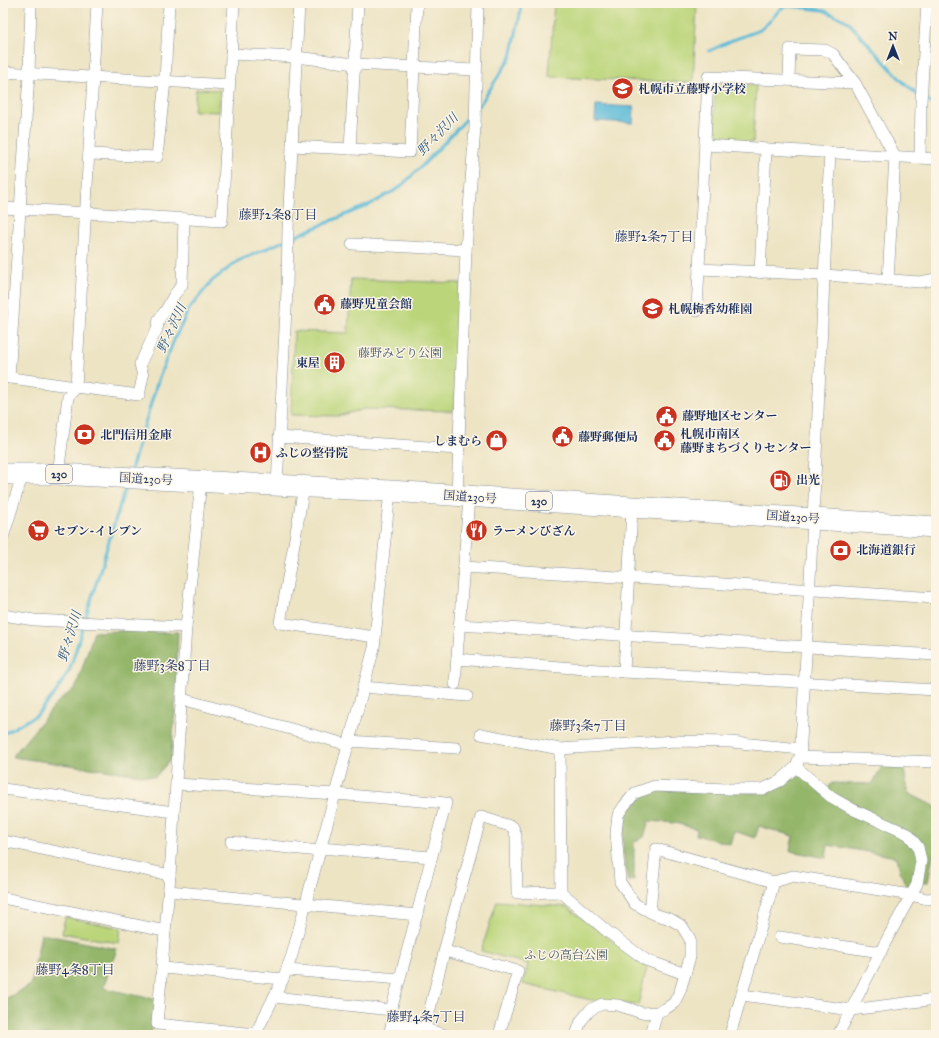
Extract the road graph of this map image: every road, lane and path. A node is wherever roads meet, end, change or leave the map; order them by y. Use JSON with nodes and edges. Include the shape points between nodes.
{"nodes":[{"id":1,"x":31,"y":3,"type":"edge"},
{"id":2,"x":97,"y":3,"type":"edge"},
{"id":3,"x":168,"y":3,"type":"edge"},
{"id":4,"x":234,"y":3,"type":"edge"},
{"id":5,"x":298,"y":3,"type":"edge"},
{"id":6,"x":358,"y":3,"type":"edge"},
{"id":7,"x":416,"y":3,"type":"edge"},
{"id":8,"x":478,"y":3,"type":"edge"},
{"id":9,"x":927,"y":3,"type":"edge"},
{"id":10,"x":231,"y":54,"type":"junction"},
{"id":11,"x":296,"y":57,"type":"junction"},
{"id":12,"x":355,"y":64,"type":"junction"},
{"id":13,"x":414,"y":67,"type":"junction"},
{"id":14,"x":475,"y":70,"type":"junction"},
{"id":15,"x":3,"y":72,"type":"edge"},
{"id":16,"x":29,"y":74,"type":"junction"},
{"id":17,"x":94,"y":77,"type":"junction"},
{"id":18,"x":789,"y":80,"type":"junction"},
{"id":19,"x":165,"y":81,"type":"junction"},
{"id":20,"x":855,"y":83,"type":"junction"},
{"id":21,"x":229,"y":85,"type":"junction"},
{"id":22,"x":705,"y":145,"type":"junction"},
{"id":23,"x":292,"y":146,"type":"junction"},
{"id":24,"x":766,"y":149,"type":"junction"},
{"id":25,"x":350,"y":150,"type":"junction"},
{"id":26,"x":830,"y":152,"type":"junction"},
{"id":27,"x":89,"y":154,"type":"junction"},
{"id":28,"x":895,"y":156,"type":"junction"},
{"id":29,"x":920,"y":158,"type":"junction"},
{"id":30,"x":936,"y":159,"type":"edge"},
{"id":31,"x":3,"y":208,"type":"edge"},
{"id":32,"x":21,"y":209,"type":"junction"},
{"id":33,"x":86,"y":213,"type":"junction"},
{"id":34,"x":184,"y":219,"type":"junction"},
{"id":35,"x":352,"y":244,"type":"dead end"},
{"id":36,"x":466,"y":250,"type":"junction"},
{"id":37,"x":699,"y":269,"type":"junction"},
{"id":38,"x":760,"y":272,"type":"junction"},
{"id":39,"x":824,"y":275,"type":"junction"},
{"id":40,"x":936,"y":279,"type":"edge"},
{"id":41,"x":888,"y":280,"type":"junction"},
{"id":42,"x":697,"y":311,"type":"dead end"},
{"id":43,"x":6,"y":377,"type":"edge"},
{"id":44,"x":76,"y":388,"type":"junction"},
{"id":45,"x":279,"y":437,"type":"junction"},
{"id":46,"x":458,"y":449,"type":"junction"},
{"id":47,"x":13,"y":474,"type":"edge"},
{"id":48,"x":58,"y":474,"type":"junction"},
{"id":49,"x":200,"y":482,"type":"junction"},
{"id":50,"x":277,"y":485,"type":"junction"},
{"id":51,"x":304,"y":487,"type":"junction"},
{"id":52,"x":390,"y":491,"type":"junction"},
{"id":53,"x":463,"y":496,"type":"junction"},
{"id":54,"x":632,"y":507,"type":"junction"},
{"id":55,"x":6,"y":519,"type":"edge"},
{"id":56,"x":814,"y":519,"type":"junction"},
{"id":57,"x":936,"y":527,"type":"edge"},
{"id":58,"x":3,"y":538,"type":"edge"},
{"id":59,"x":464,"y":567,"type":"junction"},
{"id":60,"x":629,"y":577,"type":"junction"},
{"id":61,"x":810,"y":589,"type":"junction"},
{"id":62,"x":936,"y":598,"type":"edge"},
{"id":63,"x":3,"y":615,"type":"edge"},
{"id":64,"x":459,"y":625,"type":"junction"},
{"id":65,"x":186,"y":627,"type":"junction"},
{"id":66,"x":626,"y":635,"type":"junction"},
{"id":67,"x":375,"y":637,"type":"junction"},
{"id":68,"x":807,"y":648,"type":"junction"},
{"id":69,"x":936,"y":655,"type":"edge"},
{"id":70,"x":457,"y":658,"type":"junction"},
{"id":71,"x":624,"y":672,"type":"junction"},
{"id":72,"x":806,"y":683,"type":"junction"},
{"id":73,"x":455,"y":684,"type":"dead end"},
{"id":74,"x":364,"y":687,"type":"junction"},
{"id":75,"x":936,"y":690,"type":"edge"},
{"id":76,"x":468,"y":696,"type":"dead end"},
{"id":77,"x":182,"y":699,"type":"junction"},
{"id":78,"x":481,"y":734,"type":"dead end"},
{"id":79,"x":349,"y":743,"type":"junction"},
{"id":80,"x":456,"y":748,"type":"dead end"},
{"id":81,"x":560,"y":749,"type":"junction"},
{"id":82,"x":799,"y":757,"type":"junction"},
{"id":83,"x":936,"y":762,"type":"edge"},
{"id":84,"x":177,"y":784,"type":"junction"},
{"id":85,"x":3,"y":789,"type":"edge"},
{"id":86,"x":335,"y":794,"type":"junction"},
{"id":87,"x":174,"y":812,"type":"junction"},
{"id":88,"x":3,"y":841,"type":"edge"},
{"id":89,"x":231,"y":842,"type":"dead end"},
{"id":90,"x":320,"y":849,"type":"junction"},
{"id":91,"x":432,"y":856,"type":"junction"},
{"id":92,"x":170,"y":876,"type":"junction"},
{"id":93,"x":774,"y":882,"type":"junction"},
{"id":94,"x":169,"y":891,"type":"junction"},
{"id":95,"x":561,"y":892,"type":"junction"},
{"id":96,"x":911,"y":895,"type":"junction"},
{"id":97,"x":3,"y":898,"type":"edge"},
{"id":98,"x":936,"y":898,"type":"edge"},
{"id":99,"x":305,"y":905,"type":"junction"},
{"id":100,"x":650,"y":912,"type":"junction"},
{"id":101,"x":418,"y":915,"type":"junction"},
{"id":102,"x":165,"y":931,"type":"junction"},
{"id":103,"x":780,"y":937,"type":"dead end"},
{"id":104,"x":445,"y":951,"type":"junction"},
{"id":105,"x":881,"y":952,"type":"junction"},
{"id":106,"x":163,"y":968,"type":"junction"},
{"id":107,"x":285,"y":974,"type":"junction"},
{"id":108,"x":685,"y":974,"type":"junction"},
{"id":109,"x":400,"y":979,"type":"junction"},
{"id":110,"x":742,"y":995,"type":"junction"},
{"id":111,"x":274,"y":998,"type":"junction"},
{"id":112,"x":936,"y":999,"type":"edge"},
{"id":113,"x":391,"y":1010,"type":"junction"},
{"id":114,"x":850,"y":1010,"type":"junction"},
{"id":115,"x":657,"y":1012,"type":"junction"},
{"id":116,"x":392,"y":1023,"type":"junction"},
{"id":117,"x":425,"y":1029,"type":"junction"},
{"id":118,"x":256,"y":1034,"type":"edge"},
{"id":119,"x":389,"y":1035,"type":"edge"},
{"id":120,"x":446,"y":1035,"type":"edge"},
{"id":121,"x":499,"y":1035,"type":"edge"},
{"id":122,"x":576,"y":1035,"type":"edge"},
{"id":123,"x":651,"y":1035,"type":"edge"},
{"id":124,"x":730,"y":1035,"type":"edge"},
{"id":125,"x":838,"y":1035,"type":"edge"}],
"edges":[{"from":1,"to":16,"type":"street"},
{"from":2,"to":17,"type":"street"},
{"from":3,"to":19,"type":"street"},
{"from":4,"to":10,"type":"street"},
{"from":5,"to":11,"type":"street"},
{"from":6,"to":12,"type":"street"},
{"from":7,"to":13,"type":"street"},
{"from":8,"to":14,"type":"street"},
{"from":9,"to":29,"type":"street"},
{"from":10,"to":11,"type":"street"},
{"from":10,"to":21,"type":"street"},
{"from":11,"to":12,"type":"street"},
{"from":11,"to":23,"type":"street"},
{"from":12,"to":13,"type":"street"},
{"from":12,"to":25,"type":"street"},
{"from":13,"to":14,"type":"street"},
{"from":13,"to":25,"type":"street","via":[[410,152]]},
{"from":14,"to":36,"type":"street"},
{"from":15,"to":16,"type":"street"},
{"from":16,"to":17,"type":"street"},
{"from":16,"to":32,"type":"street"},
{"from":17,"to":19,"type":"street"},
{"from":17,"to":27,"type":"street"},
{"from":18,"to":20,"type":"street"},
{"from":18,"to":20,"type":"street","via":[[790,49],[825,50],[832,54]]},
{"from":18,"to":22,"type":"street","via":[[708,77]]},
{"from":19,"to":21,"type":"street"},
{"from":19,"to":27,"type":"street","via":[[157,157]]},
{"from":20,"to":28,"type":"street"},
{"from":21,"to":34,"type":"street","via":[[222,221]]},
{"from":22,"to":24,"type":"street"},
{"from":22,"to":37,"type":"street"},
{"from":23,"to":25,"type":"street"},
{"from":23,"to":45,"type":"street"},
{"from":24,"to":26,"type":"street"},
{"from":24,"to":38,"type":"street"},
{"from":26,"to":28,"type":"street"},
{"from":26,"to":39,"type":"street"},
{"from":27,"to":33,"type":"street"},
{"from":28,"to":29,"type":"street"},
{"from":28,"to":41,"type":"street"},
{"from":29,"to":30,"type":"street"},
{"from":31,"to":32,"type":"street"},
{"from":32,"to":33,"type":"street"},
{"from":32,"to":43,"type":"street"},
{"from":33,"to":34,"type":"street"},
{"from":33,"to":44,"type":"street"},
{"from":34,"to":44,"type":"street","via":[[182,285],[159,319],[157,329],[140,364],[143,376],[139,395]]},
{"from":35,"to":36,"type":"street"},
{"from":36,"to":46,"type":"street"},
{"from":37,"to":38,"type":"street"},
{"from":37,"to":42,"type":"street"},
{"from":38,"to":39,"type":"street"},
{"from":39,"to":41,"type":"street"},
{"from":39,"to":56,"type":"street"},
{"from":40,"to":41,"type":"street","via":[[920,282]]},
{"from":43,"to":44,"type":"street"},
{"from":44,"to":48,"type":"street","via":[[68,397]]},
{"from":45,"to":46,"type":"street"},
{"from":45,"to":50,"type":"street"},
{"from":46,"to":53,"type":"street"},
{"from":47,"to":48,"type":"highway","name":"国道230号","number":"230"},
{"from":47,"to":55,"type":"street"},
{"from":48,"to":49,"type":"highway","name":"国道230号","number":"230"},
{"from":49,"to":50,"type":"highway","name":"国道230号","number":"230"},
{"from":49,"to":65,"type":"street"},
{"from":50,"to":51,"type":"highway","name":"国道230号","number":"230"},
{"from":51,"to":52,"type":"highway","name":"国道230号","number":"230"},
{"from":51,"to":67,"type":"street","via":[[280,623]]},
{"from":52,"to":53,"type":"highway","name":"国道230号","number":"230"},
{"from":52,"to":67,"type":"street"},
{"from":53,"to":54,"type":"highway","name":"国道230号","number":"230"},
{"from":53,"to":59,"type":"street"},
{"from":54,"to":56,"type":"highway","name":"国道230号","number":"230"},
{"from":54,"to":60,"type":"street"},
{"from":55,"to":58,"type":"street"},
{"from":56,"to":57,"type":"highway","name":"国道230号","number":"230"},
{"from":56,"to":61,"type":"street"},
{"from":59,"to":60,"type":"street"},
{"from":59,"to":64,"type":"street"},
{"from":60,"to":61,"type":"street"},
{"from":60,"to":66,"type":"street"},
{"from":61,"to":62,"type":"street"},
{"from":61,"to":68,"type":"street"},
{"from":63,"to":65,"type":"street","via":[[34,620]]},
{"from":64,"to":66,"type":"street"},
{"from":64,"to":70,"type":"street"},
{"from":65,"to":77,"type":"street"},
{"from":66,"to":68,"type":"street"},
{"from":66,"to":71,"type":"street"},
{"from":67,"to":74,"type":"street"},
{"from":68,"to":69,"type":"street"},
{"from":68,"to":72,"type":"street"},
{"from":70,"to":71,"type":"street"},
{"from":70,"to":73,"type":"street"},
{"from":71,"to":72,"type":"street"},
{"from":72,"to":75,"type":"street"},
{"from":72,"to":82,"type":"street"},
{"from":74,"to":76,"type":"street"},
{"from":74,"to":79,"type":"street"},
{"from":77,"to":79,"type":"street"},
{"from":77,"to":84,"type":"street"},
{"from":78,"to":81,"type":"street"},
{"from":79,"to":80,"type":"street"},
{"from":79,"to":86,"type":"street"},
{"from":81,"to":82,"type":"street","via":[[674,741],[730,742]]},
{"from":81,"to":95,"type":"street"},
{"from":82,"to":83,"type":"street"},
{"from":82,"to":96,"type":"street","via":[[831,797],[908,834],[918,847],[921,862],[917,884]]},
{"from":82,"to":100,"type":"street","via":[[780,781],[763,789],[655,786],[635,793],[618,815],[616,833],[620,882],[635,904]]},
{"from":84,"to":86,"type":"street"},
{"from":84,"to":87,"type":"street"},
{"from":85,"to":87,"type":"street"},
{"from":86,"to":90,"type":"street"},
{"from":86,"to":91,"type":"street","via":[[446,803]]},
{"from":87,"to":92,"type":"street"},
{"from":88,"to":92,"type":"street"},
{"from":89,"to":90,"type":"street"},
{"from":90,"to":91,"type":"street"},
{"from":90,"to":99,"type":"street"},
{"from":91,"to":101,"type":"street"},
{"from":92,"to":94,"type":"street"},
{"from":93,"to":96,"type":"street","via":[[793,876]]},
{"from":93,"to":100,"type":"street","via":[[656,849]]},
{"from":93,"to":110,"type":"street"},
{"from":94,"to":99,"type":"street"},
{"from":94,"to":102,"type":"street"},
{"from":95,"to":104,"type":"street","via":[[517,893],[516,836],[513,827],[481,817]]},
{"from":95,"to":108,"type":"street","via":[[646,960]]},
{"from":96,"to":98,"type":"street","via":[[927,899]]},
{"from":96,"to":105,"type":"street"},
{"from":97,"to":102,"type":"street"},
{"from":99,"to":101,"type":"street"},
{"from":99,"to":107,"type":"street"},
{"from":100,"to":108,"type":"street","via":[[670,918],[682,926],[690,939],[690,957]]},
{"from":101,"to":109,"type":"street"},
{"from":102,"to":106,"type":"street"},
{"from":103,"to":105,"type":"street"},
{"from":104,"to":117,"type":"street"},
{"from":104,"to":121,"type":"street","via":[[518,971]]},
{"from":105,"to":114,"type":"street"},
{"from":106,"to":107,"type":"street"},
{"from":106,"to":118,"type":"street","via":[[157,1024]]},
{"from":107,"to":109,"type":"street"},
{"from":107,"to":111,"type":"street"},
{"from":108,"to":115,"type":"street","via":[[674,1003]]},
{"from":109,"to":113,"type":"street"},
{"from":110,"to":114,"type":"street"},
{"from":110,"to":124,"type":"street"},
{"from":111,"to":113,"type":"street"},
{"from":111,"to":118,"type":"street"},
{"from":112,"to":114,"type":"street"},
{"from":113,"to":116,"type":"street"},
{"from":114,"to":125,"type":"street"},
{"from":115,"to":122,"type":"street","via":[[642,1013],[618,1005],[602,1004],[590,1010]]},
{"from":115,"to":123,"type":"street"},
{"from":116,"to":117,"type":"street"},
{"from":116,"to":119,"type":"street"},
{"from":117,"to":120,"type":"street"}]}
